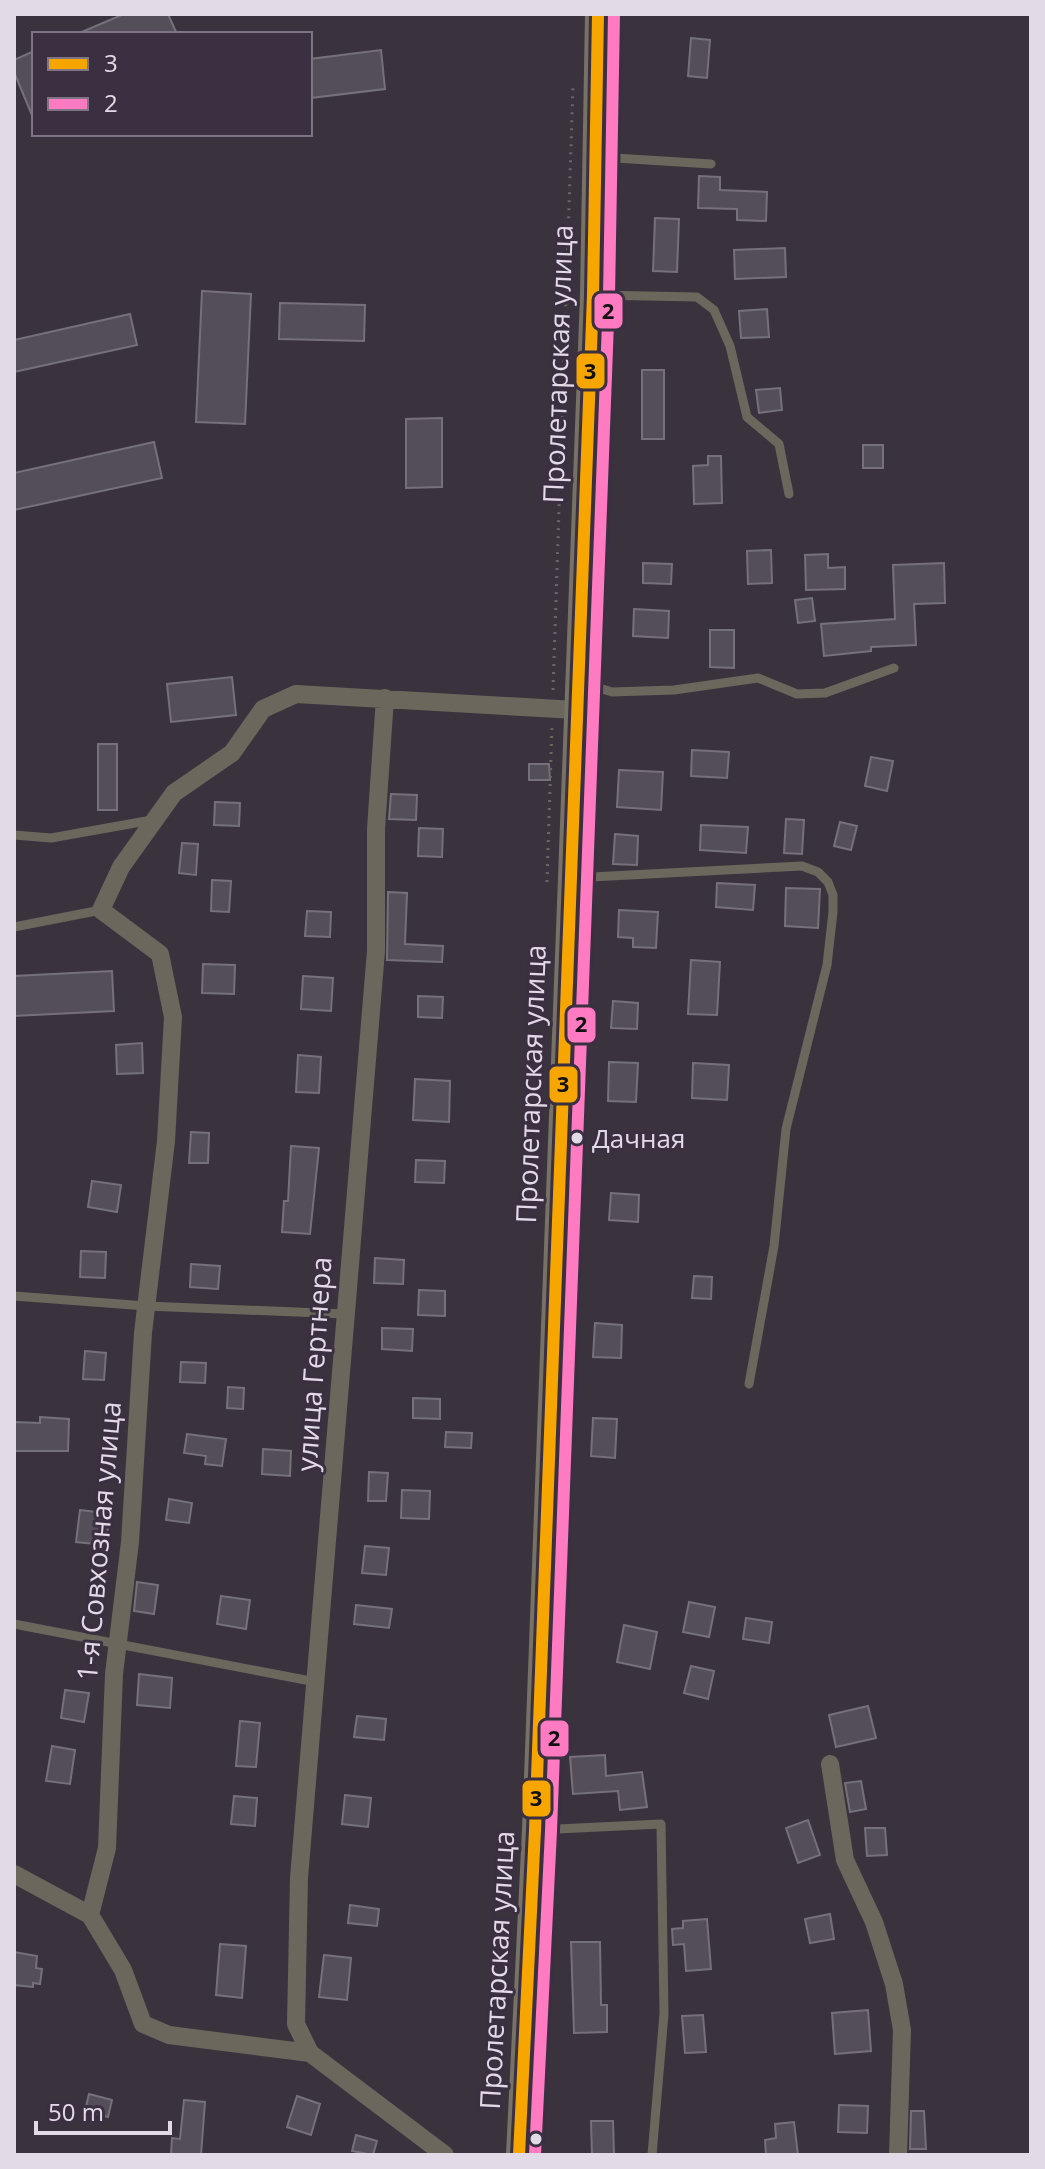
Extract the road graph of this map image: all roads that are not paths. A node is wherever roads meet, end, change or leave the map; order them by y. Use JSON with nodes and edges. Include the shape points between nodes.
{"nodes":[{"id":1,"x":598,"y":14,"type":"edge"},
{"id":2,"x":595,"y":157,"type":"junction"},
{"id":3,"x":711,"y":164,"type":"dead end"},
{"id":4,"x":593,"y":295,"type":"junction"},
{"id":5,"x":789,"y":494,"type":"dead end"},
{"id":6,"x":894,"y":668,"type":"dead end"},
{"id":7,"x":577,"y":681,"type":"junction"},
{"id":8,"x":385,"y":698,"type":"junction"},
{"id":9,"x":576,"y":710,"type":"junction"},
{"id":10,"x":155,"y":820,"type":"junction"},
{"id":11,"x":14,"y":835,"type":"edge"},
{"id":12,"x":569,"y":878,"type":"junction"},
{"id":13,"x":101,"y":910,"type":"junction"},
{"id":14,"x":14,"y":927,"type":"edge"},
{"id":15,"x":14,"y":1296,"type":"edge"},
{"id":16,"x":146,"y":1306,"type":"junction"},
{"id":17,"x":345,"y":1314,"type":"junction"},
{"id":18,"x":749,"y":1384,"type":"dead end"},
{"id":19,"x":14,"y":1624,"type":"edge"},
{"id":20,"x":118,"y":1643,"type":"junction"},
{"id":21,"x":316,"y":1682,"type":"junction"},
{"id":22,"x":830,"y":1764,"type":"dead end"},
{"id":23,"x":535,"y":1830,"type":"junction"},
{"id":24,"x":14,"y":1874,"type":"edge"},
{"id":25,"x":90,"y":1915,"type":"junction"},
{"id":26,"x":310,"y":2053,"type":"junction"},
{"id":27,"x":445,"y":2155,"type":"edge"},
{"id":28,"x":519,"y":2155,"type":"edge"},
{"id":29,"x":652,"y":2155,"type":"edge"},
{"id":30,"x":898,"y":2155,"type":"edge"}],
"edges":[{"from":1,"to":2,"type":"main road","name":"Пролетарская улица"},
{"from":2,"to":3,"type":"lane"},
{"from":2,"to":4,"type":"main road","name":"Пролетарская улица"},
{"from":4,"to":5,"type":"lane","via":[[697,297],[714,310],[730,346],[747,417],[779,444]]},
{"from":4,"to":7,"type":"main road","name":"Пролетарская улица"},
{"from":6,"to":7,"type":"lane","via":[[811,694],[797,694],[758,678],[612,692]]},
{"from":7,"to":9,"type":"main road","name":"Пролетарская улица"},
{"from":8,"to":9,"type":"street"},
{"from":8,"to":10,"type":"street","via":[[296,694],[263,709],[232,753],[174,793]]},
{"from":8,"to":17,"type":"street","name":"улица Гертнера","via":[[376,829],[376,951]]},
{"from":9,"to":12,"type":"main road","name":"Пролетарская улица"},
{"from":10,"to":11,"type":"lane","via":[[51,838]]},
{"from":10,"to":13,"type":"street","via":[[121,867]]},
{"from":12,"to":18,"type":"lane","via":[[802,866],[818,872],[833,895],[827,965],[786,1129],[774,1246]]},
{"from":12,"to":23,"type":"main road","name":"Пролетарская улица"},
{"from":13,"to":14,"type":"lane"},
{"from":13,"to":16,"type":"street","name":"1-я Совхозная улица","via":[[160,954],[173,1017],[166,1141]]},
{"from":15,"to":16,"type":"lane"},
{"from":16,"to":17,"type":"lane"},
{"from":16,"to":20,"type":"street","name":"1-я Совхозная улица"},
{"from":17,"to":21,"type":"street","name":"улица Гертнера"},
{"from":19,"to":20,"type":"lane"},
{"from":20,"to":21,"type":"lane"},
{"from":20,"to":25,"type":"street","name":"1-я Совхозная улица","via":[[107,1848]]},
{"from":21,"to":26,"type":"street","name":"улица Гертнера","via":[[299,1878],[296,2024]]},
{"from":22,"to":30,"type":"street","via":[[845,1860],[874,1922],[902,2030]]},
{"from":23,"to":28,"type":"main road","name":"Пролетарская улица"},
{"from":23,"to":29,"type":"lane","via":[[661,1824],[664,2014]]},
{"from":24,"to":25,"type":"street"},
{"from":25,"to":26,"type":"street","via":[[123,1970],[143,2024],[169,2035]]},
{"from":26,"to":27,"type":"street"}]}
